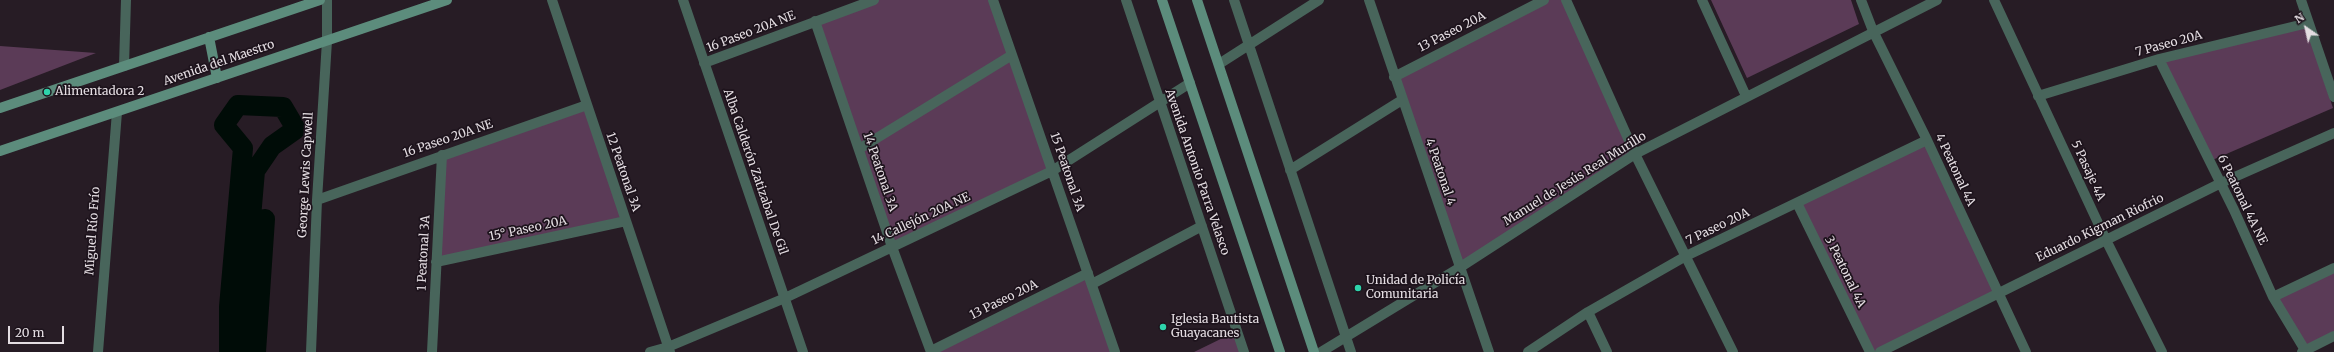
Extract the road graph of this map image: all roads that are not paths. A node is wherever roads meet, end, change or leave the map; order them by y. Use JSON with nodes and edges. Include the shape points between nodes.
{"nodes":[{"id":1,"x":126,"y":0,"type":"edge"},
{"id":2,"x":320,"y":0,"type":"edge"},
{"id":3,"x":328,"y":0,"type":"edge"},
{"id":4,"x":447,"y":0,"type":"edge"},
{"id":5,"x":552,"y":0,"type":"edge"},
{"id":6,"x":683,"y":0,"type":"edge"},
{"id":7,"x":874,"y":0,"type":"edge"},
{"id":8,"x":993,"y":0,"type":"edge"},
{"id":9,"x":1126,"y":0,"type":"edge"},
{"id":10,"x":1162,"y":0,"type":"edge"},
{"id":11,"x":1197,"y":0,"type":"edge"},
{"id":12,"x":1234,"y":0,"type":"edge"},
{"id":13,"x":1319,"y":0,"type":"edge"},
{"id":14,"x":1369,"y":0,"type":"edge"},
{"id":15,"x":1544,"y":0,"type":"edge"},
{"id":16,"x":1566,"y":0,"type":"edge"},
{"id":17,"x":1702,"y":0,"type":"edge"},
{"id":18,"x":1862,"y":0,"type":"edge"},
{"id":19,"x":1937,"y":0,"type":"edge"},
{"id":20,"x":1994,"y":0,"type":"edge"},
{"id":21,"x":2301,"y":0,"type":"edge"},
{"id":22,"x":816,"y":22,"type":"junction"},
{"id":23,"x":2308,"y":23,"type":"junction"},
{"id":24,"x":1873,"y":31,"type":"junction"},
{"id":25,"x":209,"y":37,"type":"junction"},
{"id":26,"x":327,"y":41,"type":"junction"},
{"id":27,"x":1249,"y":45,"type":"junction"},
{"id":28,"x":1012,"y":55,"type":"junction"},
{"id":29,"x":2159,"y":59,"type":"junction"},
{"id":30,"x":704,"y":63,"type":"junction"},
{"id":31,"x":1219,"y":64,"type":"junction"},
{"id":32,"x":124,"y":66,"type":"junction"},
{"id":33,"x":1394,"y":77,"type":"junction"},
{"id":34,"x":217,"y":78,"type":"junction"},
{"id":35,"x":1190,"y":82,"type":"junction"},
{"id":36,"x":1746,"y":96,"type":"junction"},
{"id":37,"x":2038,"y":96,"type":"junction"},
{"id":38,"x":2334,"y":97,"type":"edge"},
{"id":39,"x":1402,"y":100,"type":"junction"},
{"id":40,"x":1160,"y":102,"type":"junction"},
{"id":41,"x":587,"y":105,"type":"junction"},
{"id":42,"x":0,"y":108,"type":"edge"},
{"id":43,"x":117,"y":112,"type":"junction"},
{"id":44,"x":2334,"y":133,"type":"edge"},
{"id":45,"x":1927,"y":140,"type":"junction"},
{"id":46,"x":859,"y":149,"type":"junction"},
{"id":47,"x":0,"y":151,"type":"edge"},
{"id":48,"x":1635,"y":154,"type":"junction"},
{"id":49,"x":442,"y":155,"type":"junction"},
{"id":50,"x":1290,"y":170,"type":"junction"},
{"id":51,"x":1052,"y":171,"type":"junction"},
{"id":52,"x":2221,"y":183,"type":"junction"},
{"id":53,"x":317,"y":200,"type":"junction"},
{"id":54,"x":1797,"y":203,"type":"junction"},
{"id":55,"x":626,"y":221,"type":"junction"},
{"id":56,"x":1202,"y":226,"type":"junction"},
{"id":57,"x":2106,"y":240,"type":"junction"},
{"id":58,"x":892,"y":246,"type":"junction"},
{"id":59,"x":1686,"y":256,"type":"junction"},
{"id":60,"x":436,"y":262,"type":"junction"},
{"id":61,"x":1459,"y":268,"type":"junction"},
{"id":62,"x":2334,"y":268,"type":"edge"},
{"id":63,"x":1088,"y":273,"type":"junction"},
{"id":64,"x":1092,"y":284,"type":"junction"},
{"id":65,"x":1998,"y":293,"type":"junction"},
{"id":66,"x":2273,"y":297,"type":"junction"},
{"id":67,"x":785,"y":298,"type":"junction"},
{"id":68,"x":1588,"y":312,"type":"junction"},
{"id":69,"x":1345,"y":336,"type":"junction"},
{"id":70,"x":2334,"y":336,"type":"edge"},
{"id":71,"x":669,"y":350,"type":"edge"},
{"id":72,"x":931,"y":351,"type":"edge"},
{"id":73,"x":2303,"y":351,"type":"edge"},
{"id":74,"x":98,"y":352,"type":"edge"},
{"id":75,"x":311,"y":352,"type":"edge"},
{"id":76,"x":432,"y":352,"type":"edge"},
{"id":77,"x":650,"y":352,"type":"edge"},
{"id":78,"x":803,"y":352,"type":"edge"},
{"id":79,"x":1115,"y":352,"type":"edge"},
{"id":80,"x":1244,"y":352,"type":"edge"},
{"id":81,"x":1280,"y":352,"type":"edge"},
{"id":82,"x":1314,"y":352,"type":"edge"},
{"id":83,"x":1321,"y":352,"type":"edge"},
{"id":84,"x":1351,"y":352,"type":"edge"},
{"id":85,"x":1489,"y":352,"type":"edge"},
{"id":86,"x":1528,"y":352,"type":"edge"},
{"id":87,"x":1607,"y":352,"type":"edge"},
{"id":88,"x":1733,"y":352,"type":"edge"},
{"id":89,"x":1870,"y":352,"type":"edge"},
{"id":90,"x":1880,"y":352,"type":"edge"},
{"id":91,"x":2026,"y":352,"type":"edge"},
{"id":92,"x":2162,"y":352,"type":"edge"}],
"edges":[{"from":1,"to":32,"type":"street"},
{"from":2,"to":25,"type":"street"},
{"from":3,"to":26,"type":"street","name":"George Lewis Capwell"},
{"from":4,"to":26,"type":"street","name":"Avenida del Maestro"},
{"from":5,"to":41,"type":"street","name":"12 Peatonal 3A"},
{"from":6,"to":30,"type":"street","name":"Alba Calderón Zatizabal De Gil"},
{"from":7,"to":22,"type":"street","name":"16 Paseo 20A NE"},
{"from":8,"to":28,"type":"street","name":"15 Peatonal 3A"},
{"from":9,"to":40,"type":"street","name":"Avenida Antonio Parra Velasco"},
{"from":10,"to":35,"type":"street","name":"Avenida Antonio Parra Velasco"},
{"from":11,"to":31,"type":"street"},
{"from":12,"to":27,"type":"street"},
{"from":13,"to":27,"type":"street"},
{"from":14,"to":33,"type":"street","name":"4 Peatonal 4"},
{"from":15,"to":33,"type":"street","name":"13 Paseo 20A"},
{"from":16,"to":48,"type":"street"},
{"from":17,"to":36,"type":"street"},
{"from":18,"to":24,"type":"street","name":"4 Peatonal 4A"},
{"from":19,"to":24,"type":"street","name":"Manuel de Jesús Real Murillo"},
{"from":20,"to":37,"type":"street","name":"5 Pasaje 4A"},
{"from":21,"to":23,"type":"street"},
{"from":22,"to":30,"type":"street","name":"16 Paseo 20A NE"},
{"from":22,"to":46,"type":"street","name":"14 Peatonal 3A"},
{"from":23,"to":29,"type":"street","name":"7 Paseo 20A"},
{"from":23,"to":38,"type":"street"},
{"from":24,"to":36,"type":"street","name":"Manuel de Jesús Real Murillo"},
{"from":24,"to":45,"type":"street","name":"4 Peatonal 4A"},
{"from":25,"to":32,"type":"street"},
{"from":25,"to":34,"type":"street"},
{"from":26,"to":34,"type":"street","name":"Avenida del Maestro"},
{"from":26,"to":53,"type":"street","name":"George Lewis Capwell"},
{"from":27,"to":31,"type":"street"},
{"from":27,"to":50,"type":"street"},
{"from":28,"to":46,"type":"street"},
{"from":28,"to":51,"type":"street","name":"15 Peatonal 3A"},
{"from":29,"to":37,"type":"street","name":"7 Paseo 20A"},
{"from":29,"to":52,"type":"street","name":"6 Peatonal 4A NE"},
{"from":30,"to":67,"type":"street","name":"Alba Calderón Zatizabal De Gil"},
{"from":31,"to":82,"type":"street"},
{"from":32,"to":42,"type":"street"},
{"from":33,"to":39,"type":"street","name":"4 Peatonal 4"},
{"from":34,"to":43,"type":"street","name":"Avenida del Maestro"},
{"from":35,"to":40,"type":"street","name":"14 Callejón 20A NE"},
{"from":35,"to":81,"type":"street","name":"Avenida Antonio Parra Velasco"},
{"from":36,"to":48,"type":"street","name":"Manuel de Jesús Real Murillo"},
{"from":37,"to":57,"type":"street","name":"5 Pasaje 4A"},
{"from":39,"to":50,"type":"street"},
{"from":39,"to":61,"type":"street","name":"4 Peatonal 4"},
{"from":40,"to":51,"type":"street","name":"14 Callejón 20A NE"},
{"from":40,"to":56,"type":"street","name":"Avenida Antonio Parra Velasco"},
{"from":41,"to":49,"type":"street","name":"16 Paseo 20A NE"},
{"from":41,"to":55,"type":"street","name":"12 Peatonal 3A"},
{"from":43,"to":47,"type":"street","name":"Avenida del Maestro"},
{"from":43,"to":74,"type":"street","name":"Miguel Río Frío","via":[[107,211]]},
{"from":44,"to":52,"type":"street","name":"Eduardo Kigman Riofrio"},
{"from":45,"to":54,"type":"street","name":"7 Paseo 20A"},
{"from":45,"to":65,"type":"street","name":"4 Peatonal 4A"},
{"from":46,"to":58,"type":"street","name":"14 Peatonal 3A"},
{"from":48,"to":59,"type":"street"},
{"from":48,"to":61,"type":"street","name":"Manuel de Jesús Real Murillo"},
{"from":49,"to":53,"type":"street","name":"16 Paseo 20A NE"},
{"from":49,"to":60,"type":"street","name":"1 Peatonal 3A"},
{"from":50,"to":69,"type":"street"},
{"from":51,"to":58,"type":"street","name":"14 Callejón 20A NE"},
{"from":51,"to":63,"type":"street","name":"15 Peatonal 3A"},
{"from":52,"to":57,"type":"street","name":"Eduardo Kigman Riofrio"},
{"from":52,"to":66,"type":"street","name":"6 Peatonal 4A NE"},
{"from":53,"to":75,"type":"street","name":"George Lewis Capwell"},
{"from":54,"to":59,"type":"street","name":"7 Paseo 20A"},
{"from":54,"to":89,"type":"street","name":"3 Peatonal 4A"},
{"from":55,"to":60,"type":"street","name":"15° Paseo 20A"},
{"from":55,"to":71,"type":"street","name":"12 Peatonal 3A"},
{"from":56,"to":64,"type":"street"},
{"from":56,"to":80,"type":"street","name":"Avenida Antonio Parra Velasco"},
{"from":57,"to":65,"type":"street","name":"Eduardo Kigman Riofrio"},
{"from":57,"to":92,"type":"street","name":"5 Pasaje 4A"},
{"from":58,"to":67,"type":"street","name":"14 Callejón 20A NE"},
{"from":58,"to":72,"type":"street","name":"14 Peatonal 3A"},
{"from":59,"to":68,"type":"street","name":"7 Paseo 20A"},
{"from":59,"to":88,"type":"street"},
{"from":60,"to":76,"type":"street","name":"1 Peatonal 3A"},
{"from":61,"to":69,"type":"street","name":"Manuel de Jesús Real Murillo"},
{"from":61,"to":85,"type":"street","name":"4 Peatonal 4"},
{"from":62,"to":66,"type":"street"},
{"from":63,"to":64,"type":"street","name":"15 Peatonal 3A"},
{"from":63,"to":72,"type":"street","name":"13 Paseo 20A"},
{"from":64,"to":79,"type":"street","name":"15 Peatonal 3A"},
{"from":65,"to":90,"type":"street","name":"Eduardo Kigman Riofrio"},
{"from":65,"to":91,"type":"street","name":"4 Peatonal 4A"},
{"from":66,"to":73,"type":"street","name":"6 Peatonal 4A NE"},
{"from":67,"to":71,"type":"street","name":"14 Callejón 20A NE"},
{"from":67,"to":78,"type":"street","name":"Alba Calderón Zatizabal De Gil"},
{"from":68,"to":86,"type":"street","name":"7 Paseo 20A"},
{"from":68,"to":87,"type":"street"},
{"from":69,"to":83,"type":"street","name":"Manuel de Jesús Real Murillo"},
{"from":69,"to":84,"type":"street"},
{"from":70,"to":73,"type":"street"},
{"from":71,"to":77,"type":"street","name":"14 Callejón 20A NE"}]}
